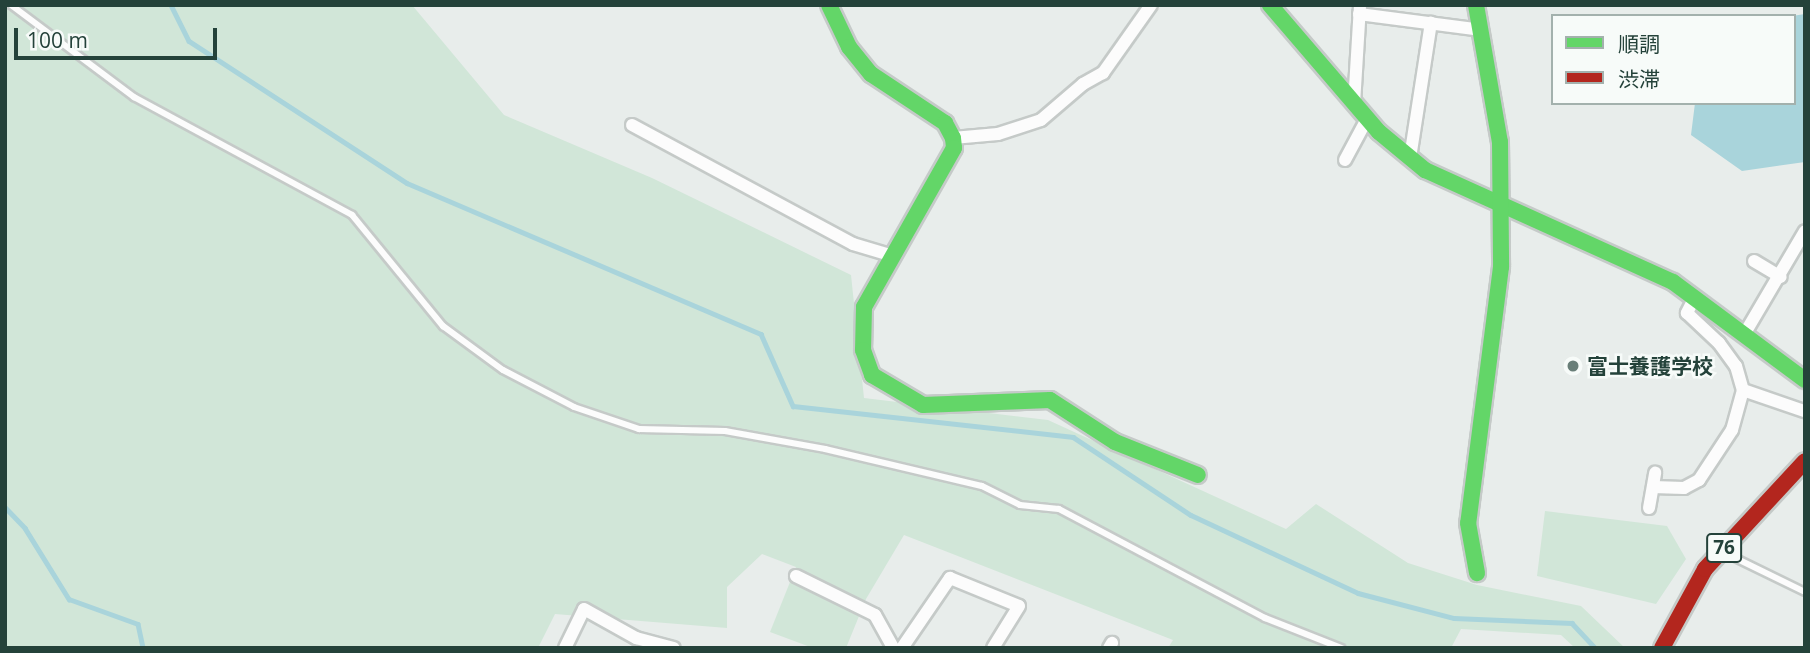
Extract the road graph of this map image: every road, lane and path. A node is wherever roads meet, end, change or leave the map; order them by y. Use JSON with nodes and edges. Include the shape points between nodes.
{"nodes":[{"id":1,"x":11,"y":5,"type":"edge"},
{"id":2,"x":829,"y":5,"type":"edge"},
{"id":3,"x":1151,"y":5,"type":"edge"},
{"id":4,"x":1269,"y":5,"type":"edge"},
{"id":5,"x":1476,"y":5,"type":"edge"},
{"id":6,"x":1359,"y":10,"type":"edge"},
{"id":7,"x":1430,"y":23,"type":"junction"},
{"id":8,"x":1482,"y":30,"type":"junction"},
{"id":9,"x":1353,"y":104,"type":"junction"},
{"id":10,"x":1367,"y":119,"type":"junction"},
{"id":11,"x":632,"y":125,"type":"dead end"},
{"id":12,"x":953,"y":138,"type":"junction"},
{"id":13,"x":1410,"y":158,"type":"junction"},
{"id":14,"x":1345,"y":160,"type":"dead end"},
{"id":15,"x":1500,"y":205,"type":"junction"},
{"id":16,"x":1805,"y":231,"type":"edge"},
{"id":17,"x":893,"y":256,"type":"junction"},
{"id":18,"x":1754,"y":261,"type":"dead end"},
{"id":19,"x":1781,"y":277,"type":"junction"},
{"id":20,"x":1695,"y":297,"type":"junction"},
{"id":21,"x":1745,"y":333,"type":"junction"},
{"id":22,"x":1805,"y":380,"type":"edge"},
{"id":23,"x":1743,"y":390,"type":"junction"},
{"id":24,"x":1804,"y":411,"type":"edge"},
{"id":25,"x":1805,"y":461,"type":"edge"},
{"id":26,"x":1655,"y":472,"type":"dead end"},
{"id":27,"x":1198,"y":475,"type":"dead end"},
{"id":28,"x":1653,"y":486,"type":"junction"},
{"id":29,"x":1649,"y":508,"type":"dead end"},
{"id":30,"x":1721,"y":551,"type":"junction"},
{"id":31,"x":1477,"y":573,"type":"dead end"},
{"id":32,"x":796,"y":576,"type":"dead end"},
{"id":33,"x":1805,"y":592,"type":"edge"},
{"id":34,"x":635,"y":643,"type":"edge"},
{"id":35,"x":565,"y":648,"type":"edge"},
{"id":36,"x":674,"y":648,"type":"edge"},
{"id":37,"x":893,"y":648,"type":"edge"},
{"id":38,"x":902,"y":648,"type":"edge"},
{"id":39,"x":993,"y":648,"type":"edge"},
{"id":40,"x":1341,"y":648,"type":"edge"},
{"id":41,"x":1662,"y":648,"type":"edge"}],
"edges":[{"from":1,"to":40,"type":"lane","via":[[134,97],[352,215],[443,326],[503,370],[574,408],[639,429],[724,430],[825,449],[982,486],[1020,505],[1059,509],[1265,618]]},
{"from":2,"to":12,"type":"street","via":[[849,47],[871,74],[944,123]]},
{"from":3,"to":12,"type":"street","via":[[1103,74],[1083,84],[1041,120],[998,134]]},
{"from":4,"to":9,"type":"street"},
{"from":5,"to":8,"type":"street"},
{"from":6,"to":7,"type":"street"},
{"from":6,"to":9,"type":"street"},
{"from":7,"to":8,"type":"street"},
{"from":7,"to":13,"type":"street"},
{"from":8,"to":15,"type":"street","via":[[1500,142]]},
{"from":9,"to":10,"type":"street"},
{"from":10,"to":13,"type":"street"},
{"from":10,"to":14,"type":"street"},
{"from":11,"to":17,"type":"street","via":[[853,244]]},
{"from":12,"to":17,"type":"street","via":[[954,148]]},
{"from":13,"to":15,"type":"street"},
{"from":15,"to":20,"type":"street","via":[[1673,282]]},
{"from":15,"to":31,"type":"street","via":[[1501,267],[1468,523]]},
{"from":16,"to":19,"type":"street"},
{"from":17,"to":27,"type":"street","via":[[864,307],[863,350],[872,375],[923,405],[1050,400],[1115,442]]},
{"from":18,"to":19,"type":"street"},
{"from":19,"to":21,"type":"street"},
{"from":20,"to":21,"type":"street"},
{"from":20,"to":23,"type":"street","via":[[1687,313],[1719,342],[1736,366]]},
{"from":21,"to":22,"type":"street"},
{"from":23,"to":24,"type":"street"},
{"from":23,"to":28,"type":"street","via":[[1732,430],[1699,481],[1684,488]]},
{"from":25,"to":30,"type":"street","number":"76"},
{"from":26,"to":28,"type":"street"},
{"from":28,"to":29,"type":"street"},
{"from":30,"to":33,"type":"lane"},
{"from":30,"to":41,"type":"street","number":"76","via":[[1686,597]]},
{"from":32,"to":37,"type":"street","via":[[876,615]]},
{"from":34,"to":35,"type":"street","via":[[584,609]]},
{"from":34,"to":36,"type":"street"},
{"from":38,"to":39,"type":"street","via":[[950,578],[1019,606]]}]}
